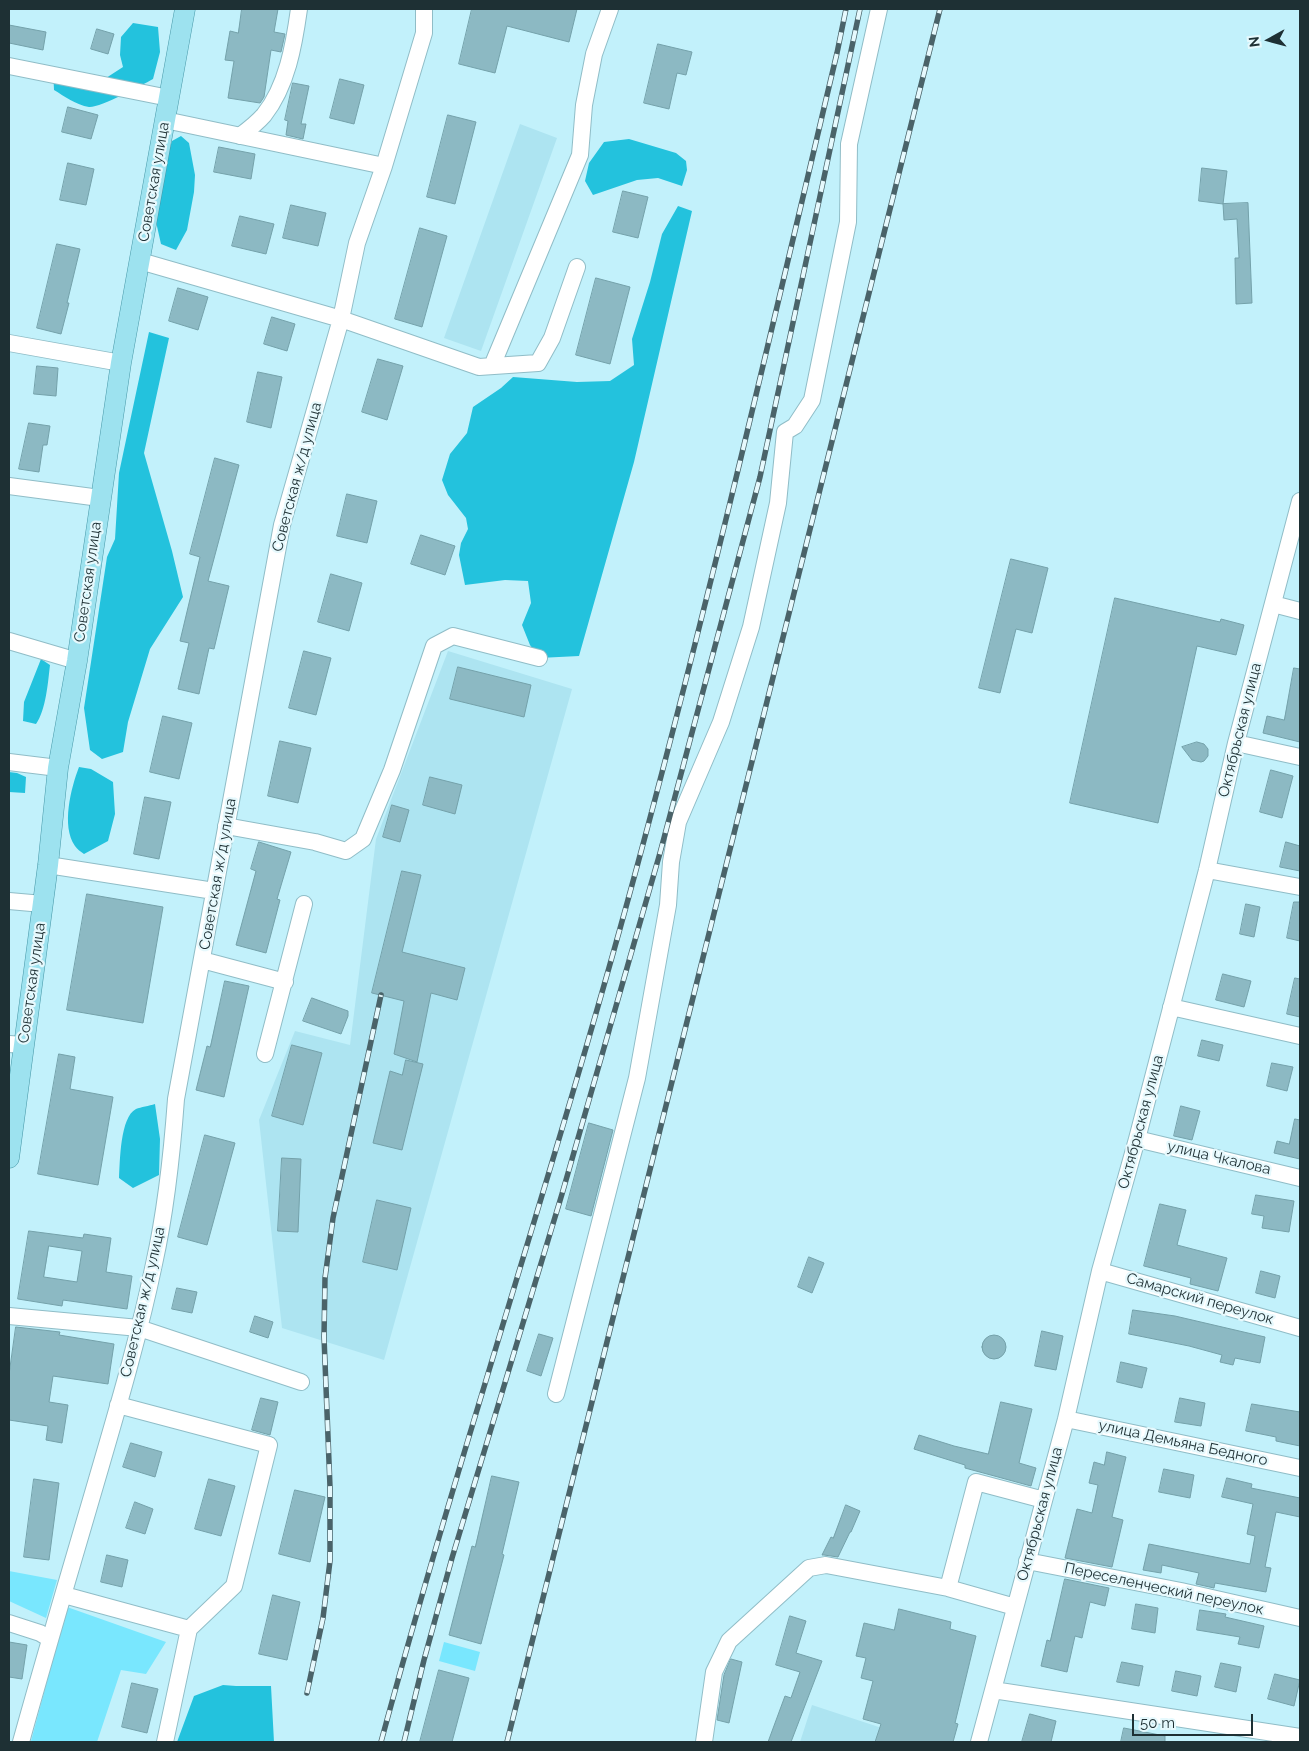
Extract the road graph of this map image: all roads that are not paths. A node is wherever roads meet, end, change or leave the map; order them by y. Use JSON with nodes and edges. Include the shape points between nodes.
{"nodes":[{"id":1,"x":185,"y":9,"type":"edge"},
{"id":2,"x":299,"y":9,"type":"edge"},
{"id":3,"x":424,"y":9,"type":"edge"},
{"id":4,"x":610,"y":9,"type":"edge"},
{"id":5,"x":879,"y":9,"type":"edge"},
{"id":6,"x":9,"y":66,"type":"edge"},
{"id":7,"x":169,"y":98,"type":"junction"},
{"id":8,"x":165,"y":120,"type":"junction"},
{"id":9,"x":240,"y":136,"type":"junction"},
{"id":10,"x":384,"y":166,"type":"junction"},
{"id":11,"x":140,"y":261,"type":"junction"},
{"id":12,"x":576,"y":267,"type":"dead end"},
{"id":13,"x":341,"y":319,"type":"junction"},
{"id":14,"x":9,"y":343,"type":"edge"},
{"id":15,"x":122,"y":363,"type":"junction"},
{"id":16,"x":492,"y":366,"type":"junction"},
{"id":17,"x":9,"y":486,"type":"edge"},
{"id":18,"x":100,"y":498,"type":"junction"},
{"id":19,"x":1300,"y":501,"type":"edge"},
{"id":20,"x":1273,"y":604,"type":"junction"},
{"id":21,"x":1300,"y":611,"type":"edge"},
{"id":22,"x":9,"y":640,"type":"edge"},
{"id":23,"x":539,"y":658,"type":"dead end"},
{"id":24,"x":77,"y":661,"type":"junction"},
{"id":25,"x":1236,"y":743,"type":"junction"},
{"id":26,"x":1300,"y":757,"type":"edge"},
{"id":27,"x":9,"y":762,"type":"edge"},
{"id":28,"x":58,"y":768,"type":"junction"},
{"id":29,"x":226,"y":826,"type":"junction"},
{"id":30,"x":48,"y":865,"type":"junction"},
{"id":31,"x":1207,"y":870,"type":"junction"},
{"id":32,"x":1300,"y":887,"type":"edge"},
{"id":33,"x":214,"y":891,"type":"junction"},
{"id":34,"x":9,"y":900,"type":"edge"},
{"id":35,"x":42,"y":904,"type":"junction"},
{"id":36,"x":304,"y":904,"type":"dead end"},
{"id":37,"x":202,"y":960,"type":"junction"},
{"id":38,"x":285,"y":982,"type":"junction"},
{"id":39,"x":1171,"y":1007,"type":"junction"},
{"id":40,"x":1300,"y":1036,"type":"edge"},
{"id":41,"x":16,"y":1045,"type":"edge"},
{"id":42,"x":265,"y":1054,"type":"dead end"},
{"id":43,"x":1137,"y":1139,"type":"junction"},
{"id":44,"x":9,"y":1158,"type":"edge"},
{"id":45,"x":1300,"y":1178,"type":"edge"},
{"id":46,"x":1100,"y":1271,"type":"junction"},
{"id":47,"x":9,"y":1316,"type":"edge"},
{"id":48,"x":139,"y":1328,"type":"junction"},
{"id":49,"x":1300,"y":1328,"type":"edge"},
{"id":50,"x":301,"y":1382,"type":"dead end"},
{"id":51,"x":556,"y":1394,"type":"dead end"},
{"id":52,"x":118,"y":1405,"type":"junction"},
{"id":53,"x":1066,"y":1419,"type":"junction"},
{"id":54,"x":1300,"y":1468,"type":"edge"},
{"id":55,"x":1044,"y":1500,"type":"junction"},
{"id":56,"x":1027,"y":1561,"type":"junction"},
{"id":57,"x":948,"y":1588,"type":"junction"},
{"id":58,"x":64,"y":1595,"type":"junction"},
{"id":59,"x":1015,"y":1607,"type":"junction"},
{"id":60,"x":1300,"y":1618,"type":"edge"},
{"id":61,"x":9,"y":1623,"type":"edge"},
{"id":62,"x":189,"y":1629,"type":"junction"},
{"id":63,"x":50,"y":1639,"type":"junction"},
{"id":64,"x":993,"y":1690,"type":"junction"},
{"id":65,"x":1300,"y":1737,"type":"edge"},
{"id":66,"x":22,"y":1742,"type":"edge"},
{"id":67,"x":165,"y":1742,"type":"edge"},
{"id":68,"x":704,"y":1742,"type":"edge"},
{"id":69,"x":979,"y":1742,"type":"edge"}],
"edges":[{"from":1,"to":7,"type":"main road","name":"Советская улица"},
{"from":2,"to":9,"type":"street","via":[[294,44],[278,94],[263,117]]},
{"from":3,"to":10,"type":"street","name":"Советская ж/д улица","via":[[424,33]]},
{"from":4,"to":16,"type":"street","via":[[594,54],[584,105],[580,155]]},
{"from":5,"to":51,"type":"street","via":[[849,144],[848,222],[812,400],[795,426],[785,432],[778,503],[751,627],[721,722],[678,822],[668,905],[638,1078]]},
{"from":6,"to":7,"type":"street"},
{"from":7,"to":8,"type":"main road","name":"Советская улица"},
{"from":8,"to":9,"type":"street"},
{"from":8,"to":11,"type":"main road","name":"Советская улица"},
{"from":9,"to":10,"type":"street"},
{"from":10,"to":13,"type":"street","name":"Советская ж/д улица","via":[[357,243]]},
{"from":11,"to":13,"type":"street"},
{"from":11,"to":15,"type":"main road","name":"Советская улица"},
{"from":12,"to":16,"type":"street","via":[[552,338],[538,363]]},
{"from":13,"to":16,"type":"street","via":[[479,367]]},
{"from":13,"to":29,"type":"street","name":"Советская ж/д улица","via":[[282,525]]},
{"from":14,"to":15,"type":"street"},
{"from":15,"to":18,"type":"main road","name":"Советская улица"},
{"from":17,"to":18,"type":"street"},
{"from":18,"to":24,"type":"main road","name":"Советская улица"},
{"from":19,"to":20,"type":"street","name":"Октябрьская улица"},
{"from":20,"to":21,"type":"street"},
{"from":20,"to":25,"type":"street","name":"Октябрьская улица"},
{"from":22,"to":24,"type":"street"},
{"from":23,"to":29,"type":"street","via":[[454,636],[434,646],[392,770],[363,839],[346,851]]},
{"from":24,"to":28,"type":"main road","name":"Советская улица"},
{"from":25,"to":26,"type":"street"},
{"from":25,"to":31,"type":"street","name":"Октябрьская улица"},
{"from":27,"to":28,"type":"street"},
{"from":28,"to":30,"type":"main road","name":"Советская улица"},
{"from":29,"to":33,"type":"street","name":"Советская ж/д улица"},
{"from":30,"to":33,"type":"street"},
{"from":30,"to":35,"type":"main road","name":"Советская улица"},
{"from":31,"to":32,"type":"street"},
{"from":31,"to":39,"type":"street","name":"Октябрьская улица"},
{"from":33,"to":37,"type":"street","name":"Советская ж/д улица"},
{"from":34,"to":35,"type":"street"},
{"from":35,"to":41,"type":"main road","name":"Советская улица"},
{"from":36,"to":38,"type":"street"},
{"from":37,"to":38,"type":"street"},
{"from":37,"to":48,"type":"street","name":"Советская ж/д улица","via":[[176,1099],[172,1153],[155,1263]]},
{"from":38,"to":42,"type":"street"},
{"from":39,"to":40,"type":"street"},
{"from":39,"to":43,"type":"street","name":"Октябрьская улица"},
{"from":41,"to":44,"type":"main road","name":"Советская улица"},
{"from":43,"to":45,"type":"street","name":"улица Чкалова"},
{"from":43,"to":46,"type":"street","name":"Октябрьская улица"},
{"from":46,"to":49,"type":"street","name":"Самарский переулок"},
{"from":46,"to":53,"type":"street","name":"Октябрьская улица"},
{"from":47,"to":48,"type":"street"},
{"from":48,"to":50,"type":"street"},
{"from":48,"to":52,"type":"street","name":"Советская ж/д улица"},
{"from":52,"to":58,"type":"street","name":"Советская ж/д улица"},
{"from":52,"to":62,"type":"street","via":[[269,1445],[234,1586]]},
{"from":53,"to":54,"type":"street","name":"улица Демьяна Бедного"},
{"from":53,"to":55,"type":"street","name":"Октябрьская улица"},
{"from":55,"to":56,"type":"street","name":"Октябрьская улица"},
{"from":55,"to":57,"type":"street","via":[[976,1482]]},
{"from":56,"to":59,"type":"street","name":"Октябрьская улица"},
{"from":56,"to":60,"type":"street","name":"Переселенческий переулок"},
{"from":57,"to":59,"type":"street"},
{"from":57,"to":68,"type":"street","via":[[826,1565],[809,1568],[729,1641],[714,1672]]},
{"from":58,"to":62,"type":"street"},
{"from":58,"to":63,"type":"street","name":"Советская ж/д улица"},
{"from":59,"to":64,"type":"street","name":"Октябрьская улица"},
{"from":61,"to":63,"type":"street","via":[[40,1632]]},
{"from":62,"to":67,"type":"street"},
{"from":63,"to":66,"type":"street","name":"Советская ж/д улица"},
{"from":64,"to":65,"type":"street"},
{"from":64,"to":69,"type":"street","name":"Октябрьская улица"}]}
